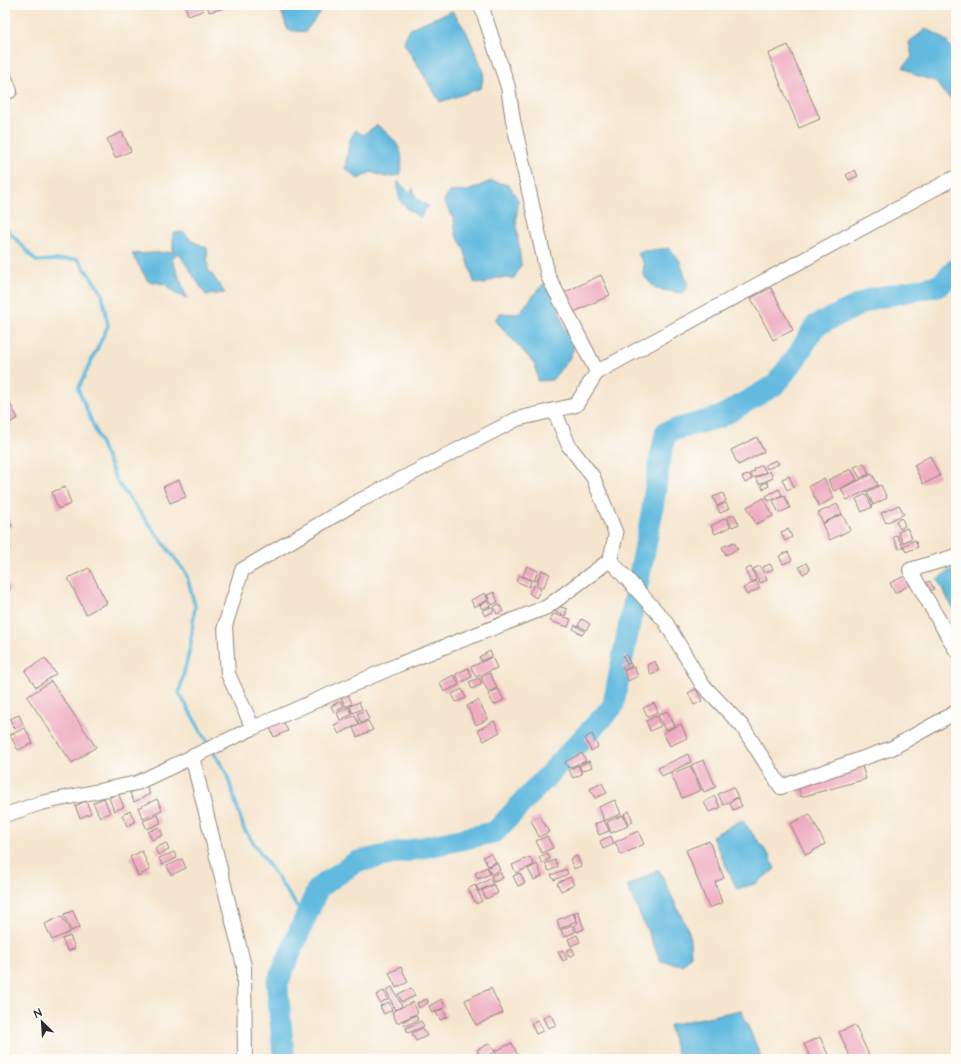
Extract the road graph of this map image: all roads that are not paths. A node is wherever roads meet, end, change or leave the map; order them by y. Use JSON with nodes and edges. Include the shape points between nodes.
{"nodes":[{"id":1,"x":480,"y":5,"type":"edge"},
{"id":2,"x":956,"y":177,"type":"edge"},
{"id":3,"x":597,"y":372,"type":"junction"},
{"id":4,"x":554,"y":410,"type":"junction"},
{"id":5,"x":956,"y":556,"type":"edge"},
{"id":6,"x":610,"y":560,"type":"junction"},
{"id":7,"x":956,"y":650,"type":"edge"},
{"id":8,"x":956,"y":712,"type":"edge"},
{"id":9,"x":253,"y":728,"type":"junction"},
{"id":10,"x":192,"y":756,"type":"junction"},
{"id":11,"x":5,"y":815,"type":"edge"},
{"id":12,"x":245,"y":1059,"type":"edge"}],
"edges":[{"from":1,"to":3,"type":"street","via":[[508,87],[548,276]]},
{"from":2,"to":3,"type":"street"},
{"from":3,"to":4,"type":"street","via":[[576,404]]},
{"from":4,"to":6,"type":"street","via":[[570,446],[593,477],[616,534]]},
{"from":4,"to":9,"type":"street","via":[[517,419],[357,502],[242,570],[225,626],[228,674]]},
{"from":5,"to":7,"type":"street","via":[[910,570]]},
{"from":6,"to":8,"type":"street","via":[[665,620],[702,684],[742,726],[781,787],[892,748]]},
{"from":6,"to":9,"type":"street","via":[[546,607],[400,664]]},
{"from":9,"to":10,"type":"street"},
{"from":10,"to":11,"type":"street","via":[[137,783],[41,803]]},
{"from":10,"to":12,"type":"street","via":[[244,966]]}]}
